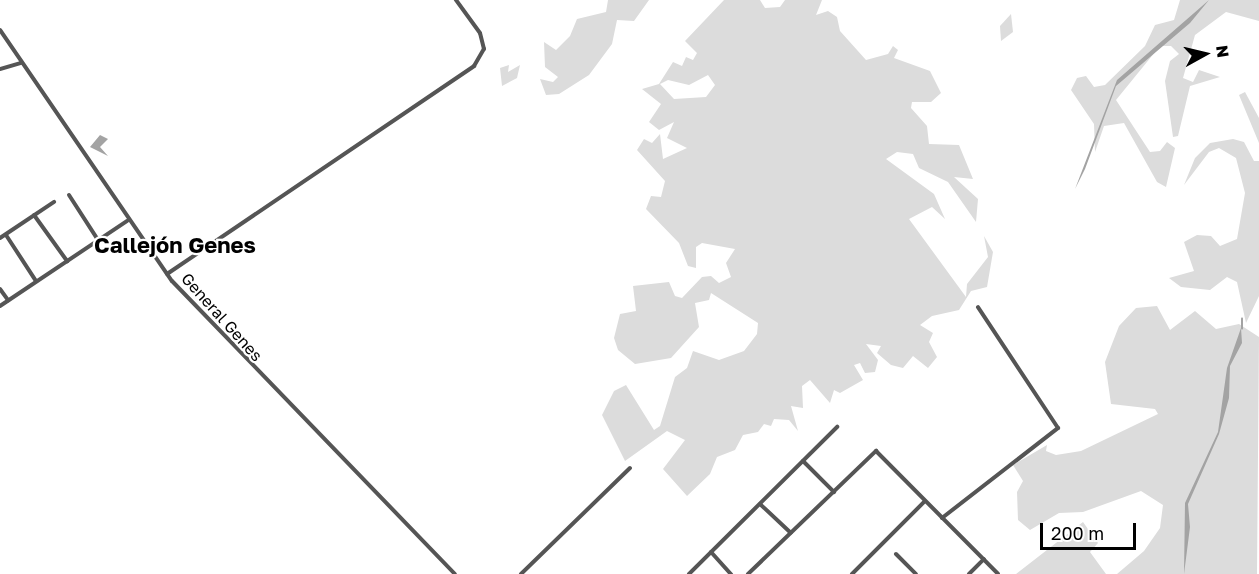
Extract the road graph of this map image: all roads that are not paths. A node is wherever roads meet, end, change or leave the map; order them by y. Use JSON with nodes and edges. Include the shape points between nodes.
{"nodes":[{"id":1,"x":456,"y":0,"type":"edge"},
{"id":2,"x":0,"y":30,"type":"edge"},
{"id":3,"x":21,"y":63,"type":"junction"},
{"id":4,"x":0,"y":69,"type":"edge"},
{"id":5,"x":69,"y":195,"type":"dead end"},
{"id":6,"x":54,"y":202,"type":"dead end"},
{"id":7,"x":34,"y":215,"type":"junction"},
{"id":8,"x":127,"y":221,"type":"junction"},
{"id":9,"x":6,"y":235,"type":"junction"},
{"id":10,"x":0,"y":238,"type":"edge"},
{"id":11,"x":98,"y":240,"type":"junction"},
{"id":12,"x":67,"y":261,"type":"junction"},
{"id":13,"x":167,"y":274,"type":"junction"},
{"id":14,"x":36,"y":281,"type":"junction"},
{"id":15,"x":0,"y":288,"type":"edge"},
{"id":16,"x":8,"y":300,"type":"junction"},
{"id":17,"x":0,"y":306,"type":"edge"},
{"id":18,"x":978,"y":307,"type":"dead end"},
{"id":19,"x":837,"y":427,"type":"dead end"},
{"id":20,"x":803,"y":461,"type":"junction"},
{"id":21,"x":630,"y":468,"type":"dead end"},
{"id":22,"x":834,"y":492,"type":"junction"},
{"id":23,"x":925,"y":501,"type":"junction"},
{"id":24,"x":760,"y":504,"type":"junction"},
{"id":25,"x":942,"y":518,"type":"junction"},
{"id":26,"x":791,"y":533,"type":"junction"},
{"id":27,"x":711,"y":552,"type":"junction"},
{"id":28,"x":896,"y":554,"type":"dead end"},
{"id":29,"x":984,"y":559,"type":"junction"},
{"id":30,"x":455,"y":574,"type":"edge"},
{"id":31,"x":521,"y":574,"type":"edge"},
{"id":32,"x":689,"y":574,"type":"edge"},
{"id":33,"x":731,"y":574,"type":"edge"},
{"id":34,"x":748,"y":574,"type":"edge"},
{"id":35,"x":852,"y":574,"type":"edge"},
{"id":36,"x":916,"y":574,"type":"edge"},
{"id":37,"x":969,"y":574,"type":"edge"},
{"id":38,"x":998,"y":574,"type":"edge"}],
"edges":[{"from":1,"to":13,"type":"street","via":[[480,33],[484,49],[474,66]]},
{"from":2,"to":3,"type":"street","name":"General Genes"},
{"from":3,"to":4,"type":"street"},
{"from":3,"to":8,"type":"street","name":"General Genes","via":[[87,153]]},
{"from":5,"to":11,"type":"street"},
{"from":6,"to":7,"type":"street"},
{"from":7,"to":9,"type":"street"},
{"from":7,"to":12,"type":"street"},
{"from":8,"to":11,"type":"street"},
{"from":8,"to":13,"type":"street","name":"General Genes"},
{"from":9,"to":10,"type":"street"},
{"from":9,"to":14,"type":"street"},
{"from":11,"to":12,"type":"street"},
{"from":12,"to":14,"type":"street"},
{"from":13,"to":30,"type":"street","name":"General Genes"},
{"from":14,"to":16,"type":"street"},
{"from":15,"to":16,"type":"street"},
{"from":16,"to":17,"type":"street"},
{"from":18,"to":25,"type":"street","via":[[1058,428]]},
{"from":19,"to":20,"type":"street"},
{"from":20,"to":22,"type":"street"},
{"from":20,"to":24,"type":"street"},
{"from":21,"to":31,"type":"street"},
{"from":22,"to":23,"type":"street","via":[[876,451]]},
{"from":22,"to":26,"type":"street"},
{"from":23,"to":25,"type":"street"},
{"from":23,"to":35,"type":"street"},
{"from":24,"to":26,"type":"street"},
{"from":24,"to":27,"type":"street"},
{"from":25,"to":29,"type":"street"},
{"from":26,"to":34,"type":"street"},
{"from":27,"to":32,"type":"street"},
{"from":27,"to":33,"type":"street"},
{"from":28,"to":36,"type":"street"},
{"from":29,"to":37,"type":"street"},
{"from":29,"to":38,"type":"street"}]}
